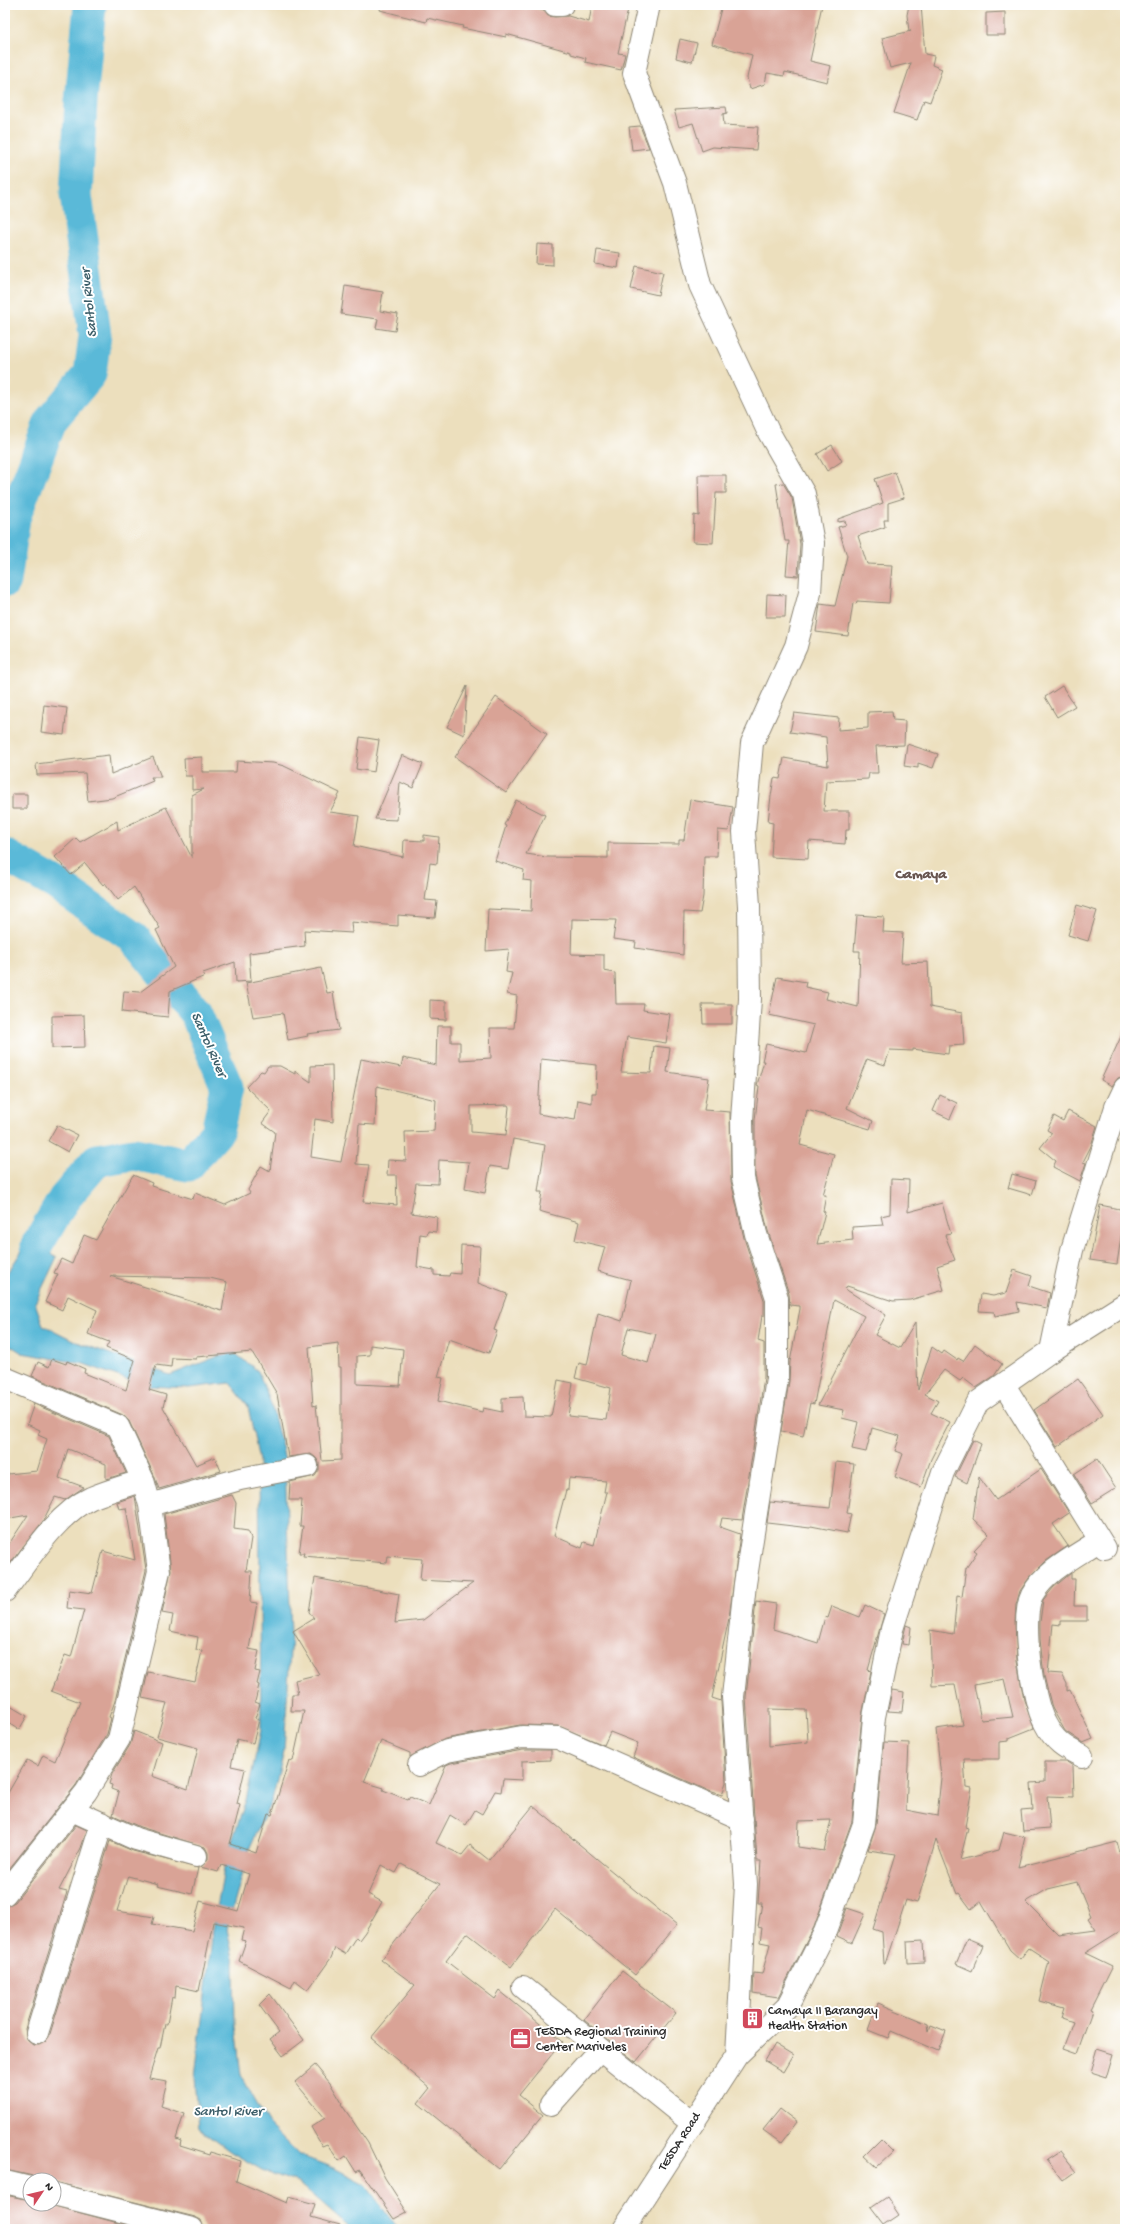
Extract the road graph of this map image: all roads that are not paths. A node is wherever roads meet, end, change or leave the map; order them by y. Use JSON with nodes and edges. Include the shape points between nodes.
{"nodes":[{"id":1,"x":555,"y":5,"type":"edge"},
{"id":2,"x":562,"y":5,"type":"edge"},
{"id":3,"x":649,"y":5,"type":"edge"},
{"id":4,"x":1125,"y":1088,"type":"edge"},
{"id":5,"x":1125,"y":1304,"type":"edge"},
{"id":6,"x":1052,"y":1352,"type":"junction"},
{"id":7,"x":5,"y":1378,"type":"edge"},
{"id":8,"x":1004,"y":1385,"type":"junction"},
{"id":9,"x":300,"y":1467,"type":"dead end"},
{"id":10,"x":143,"y":1480,"type":"junction"},
{"id":11,"x":150,"y":1505,"type":"junction"},
{"id":12,"x":5,"y":1591,"type":"edge"},
{"id":13,"x":1082,"y":1756,"type":"dead end"},
{"id":14,"x":419,"y":1765,"type":"dead end"},
{"id":15,"x":72,"y":1810,"type":"junction"},
{"id":16,"x":742,"y":1820,"type":"junction"},
{"id":17,"x":102,"y":1823,"type":"junction"},
{"id":18,"x":196,"y":1856,"type":"dead end"},
{"id":19,"x":5,"y":1894,"type":"edge"},
{"id":20,"x":523,"y":1987,"type":"dead end"},
{"id":21,"x":37,"y":2033,"type":"dead end"},
{"id":22,"x":600,"y":2049,"type":"junction"},
{"id":23,"x":737,"y":2055,"type":"junction"},
{"id":24,"x":551,"y":2104,"type":"dead end"},
{"id":25,"x":692,"y":2123,"type":"junction"},
{"id":26,"x":5,"y":2182,"type":"edge"},
{"id":27,"x":22,"y":2186,"type":"edge"},
{"id":28,"x":62,"y":2196,"type":"edge"},
{"id":29,"x":192,"y":2229,"type":"edge"},
{"id":30,"x":624,"y":2229,"type":"edge"}],
"edges":[{"from":1,"to":2,"type":"street"},
{"from":3,"to":16,"type":"street","via":[[634,73],[675,183],[700,284],[768,431],[804,494],[814,543],[810,593],[796,646],[752,743],[744,832],[749,906],[750,999],[742,1120],[744,1178],[756,1234],[777,1298],[777,1379],[745,1584],[733,1697]]},
{"from":4,"to":6,"type":"street","via":[[1116,1107],[1072,1250]]},
{"from":5,"to":6,"type":"street","name":"TESDA Road"},
{"from":6,"to":8,"type":"street","name":"TESDA Road"},
{"from":7,"to":10,"type":"street","via":[[118,1426]]},
{"from":8,"to":13,"type":"street","via":[[1103,1544],[1046,1577],[1032,1596],[1028,1622],[1030,1671],[1035,1699],[1045,1724],[1062,1746]]},
{"from":8,"to":23,"type":"street","name":"TESDA Road","via":[[978,1402],[943,1472],[892,1629],[874,1717],[864,1824],[825,1932],[787,2007]]},
{"from":9,"to":11,"type":"street","via":[[240,1479]]},
{"from":10,"to":11,"type":"street"},
{"from":10,"to":12,"type":"street","via":[[90,1498],[73,1509],[59,1522]]},
{"from":11,"to":15,"type":"street","via":[[159,1571],[119,1739]]},
{"from":14,"to":16,"type":"street","via":[[447,1751],[522,1737],[558,1738]]},
{"from":15,"to":17,"type":"street"},
{"from":15,"to":19,"type":"street"},
{"from":16,"to":23,"type":"street","via":[[746,1884]]},
{"from":17,"to":18,"type":"street","via":[[136,1838]]},
{"from":17,"to":21,"type":"street"},
{"from":20,"to":22,"type":"street"},
{"from":22,"to":24,"type":"street"},
{"from":22,"to":25,"type":"street"},
{"from":23,"to":25,"type":"street","name":"TESDA Road"},
{"from":25,"to":30,"type":"street","name":"TESDA Road"},
{"from":26,"to":27,"type":"street"},
{"from":28,"to":29,"type":"street"}]}
